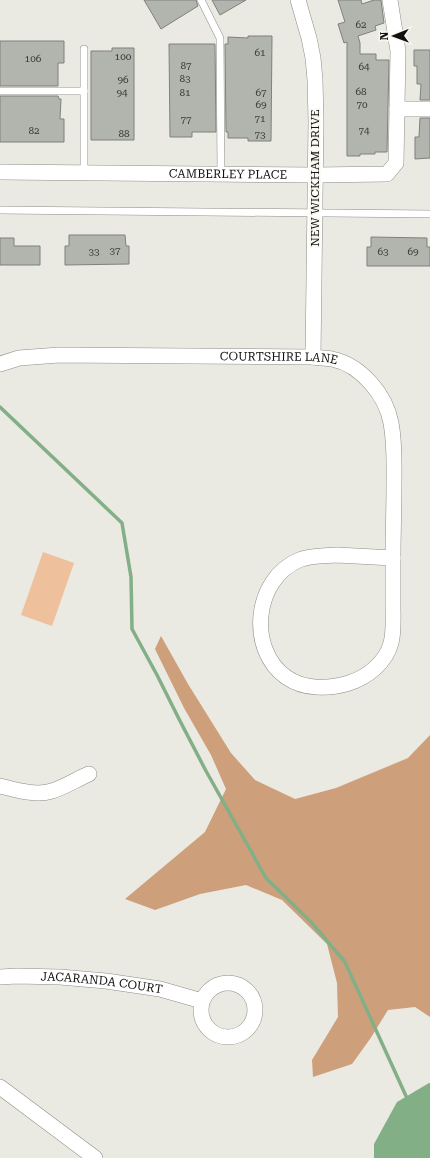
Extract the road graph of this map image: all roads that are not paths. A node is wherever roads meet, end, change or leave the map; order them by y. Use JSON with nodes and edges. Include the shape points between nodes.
{"nodes":[{"id":1,"x":201,"y":0,"type":"edge"},
{"id":2,"x":298,"y":0,"type":"edge"},
{"id":3,"x":390,"y":0,"type":"edge"},
{"id":4,"x":84,"y":49,"type":"dead end"},
{"id":5,"x":0,"y":91,"type":"edge"},
{"id":6,"x":84,"y":91,"type":"junction"},
{"id":7,"x":397,"y":109,"type":"junction"},
{"id":8,"x":430,"y":109,"type":"edge"},
{"id":9,"x":0,"y":172,"type":"edge"},
{"id":10,"x":84,"y":172,"type":"junction"},
{"id":11,"x":221,"y":174,"type":"junction"},
{"id":12,"x":315,"y":175,"type":"junction"},
{"id":13,"x":0,"y":210,"type":"edge"},
{"id":14,"x":315,"y":212,"type":"junction"},
{"id":15,"x":430,"y":214,"type":"edge"},
{"id":16,"x":314,"y":357,"type":"junction"},
{"id":17,"x":0,"y":364,"type":"edge"},
{"id":18,"x":393,"y":558,"type":"junction"},
{"id":19,"x":89,"y":774,"type":"dead end"},
{"id":20,"x":0,"y":786,"type":"edge"},
{"id":21,"x":0,"y":977,"type":"edge"},
{"id":22,"x":202,"y":1001,"type":"dead end"},
{"id":23,"x":0,"y":1087,"type":"edge"},
{"id":24,"x":95,"y":1158,"type":"edge"}],
"edges":[{"from":1,"to":11,"type":"lane","via":[[220,38]]},
{"from":2,"to":12,"type":"street","name":"NEW WICKHAM DRIVE","via":[[313,58],[316,114]]},
{"from":3,"to":7,"type":"street","name":"CAMBERLEY PLACE","via":[[398,51]]},
{"from":4,"to":6,"type":"lane"},
{"from":5,"to":6,"type":"lane"},
{"from":6,"to":10,"type":"lane"},
{"from":7,"to":8,"type":"street"},
{"from":7,"to":12,"type":"street","name":"CAMBERLEY PLACE","via":[[396,163],[387,174]]},
{"from":9,"to":10,"type":"street","name":"CAMBERLEY PLACE"},
{"from":10,"to":11,"type":"street","name":"CAMBERLEY PLACE"},
{"from":11,"to":12,"type":"street","name":"CAMBERLEY PLACE"},
{"from":12,"to":14,"type":"street","name":"NEW WICKHAM DRIVE"},
{"from":13,"to":14,"type":"lane"},
{"from":14,"to":15,"type":"lane"},
{"from":14,"to":16,"type":"street","name":"NEW WICKHAM DRIVE"},
{"from":16,"to":17,"type":"street","name":"COURTSHIRE LANE","via":[[36,356]]},
{"from":16,"to":18,"type":"street","name":"COURTSHIRE LANE","via":[[332,359],[348,365],[374,388],[385,404],[391,422],[394,448]]},
{"from":18,"to":18,"type":"street","name":"COURTSHIRE LANE","via":[[394,622],[391,643],[384,659],[372,672],[337,687],[303,685],[286,677],[274,664],[266,650],[262,635],[262,606],[273,580],[299,560],[314,556]]},
{"from":19,"to":20,"type":"street","via":[[52,791],[36,793]]},
{"from":21,"to":22,"type":"street","name":"JACARANDA COURT","via":[[60,977],[106,981],[160,988]]},
{"from":23,"to":24,"type":"street"}]}
